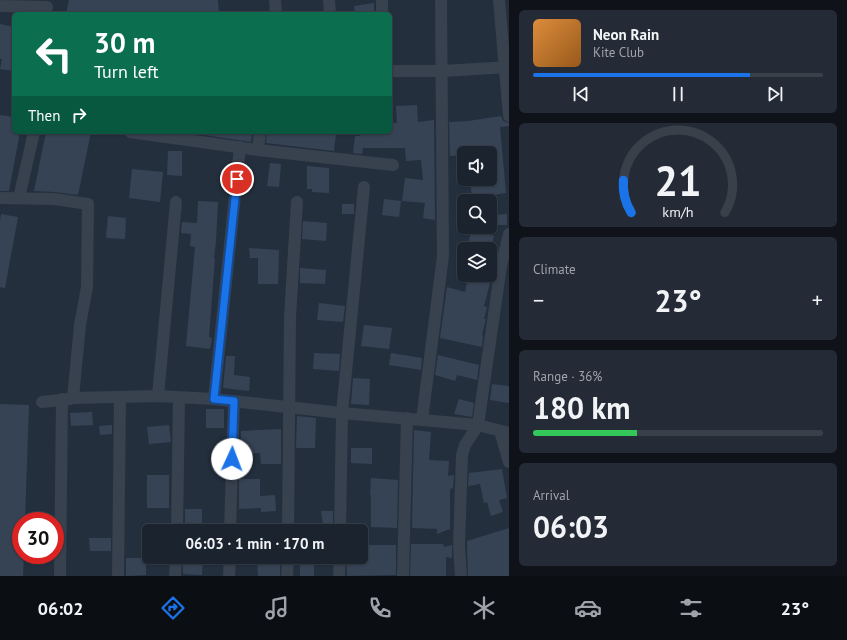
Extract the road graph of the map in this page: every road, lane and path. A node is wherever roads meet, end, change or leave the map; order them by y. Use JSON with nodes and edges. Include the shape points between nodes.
{"nodes":[{"id":1,"x":275,"y":0,"type":"edge"},
{"id":2,"x":329,"y":0,"type":"edge"},
{"id":3,"x":382,"y":0,"type":"edge"},
{"id":4,"x":441,"y":0,"type":"edge"},
{"id":5,"x":499,"y":0,"type":"edge"},
{"id":6,"x":0,"y":6,"type":"edge"},
{"id":7,"x":47,"y":7,"type":"dead end"},
{"id":8,"x":276,"y":12,"type":"edge"},
{"id":9,"x":330,"y":12,"type":"edge"},
{"id":10,"x":382,"y":12,"type":"edge"},
{"id":11,"x":507,"y":67,"type":"edge"},
{"id":12,"x":392,"y":70,"type":"edge"},
{"id":13,"x":443,"y":71,"type":"junction"},
{"id":14,"x":509,"y":116,"type":"edge"},
{"id":15,"x":34,"y":134,"type":"edge"},
{"id":16,"x":145,"y":134,"type":"edge"},
{"id":17,"x":260,"y":134,"type":"edge"},
{"id":18,"x":240,"y":147,"type":"junction"},
{"id":19,"x":258,"y":150,"type":"junction"},
{"id":20,"x":393,"y":165,"type":"dead end"},
{"id":21,"x":364,"y":187,"type":"dead end"},
{"id":22,"x":0,"y":198,"type":"edge"},
{"id":23,"x":19,"y":198,"type":"junction"},
{"id":24,"x":176,"y":202,"type":"dead end"},
{"id":25,"x":297,"y":202,"type":"dead end"},
{"id":26,"x":509,"y":234,"type":"edge"},
{"id":27,"x":158,"y":396,"type":"junction"},
{"id":28,"x":120,"y":397,"type":"junction"},
{"id":29,"x":179,"y":398,"type":"junction"},
{"id":30,"x":67,"y":399,"type":"junction"},
{"id":31,"x":214,"y":399,"type":"junction"},
{"id":32,"x":234,"y":401,"type":"junction"},
{"id":33,"x":42,"y":402,"type":"dead end"},
{"id":34,"x":289,"y":407,"type":"junction"},
{"id":35,"x":342,"y":413,"type":"junction"},
{"id":36,"x":407,"y":418,"type":"junction"},
{"id":37,"x":422,"y":420,"type":"junction"},
{"id":38,"x":478,"y":425,"type":"junction"},
{"id":39,"x":505,"y":432,"type":"edge"},
{"id":40,"x":509,"y":462,"type":"edge"},
{"id":41,"x":177,"y":524,"type":"edge"},
{"id":42,"x":230,"y":524,"type":"edge"},
{"id":43,"x":288,"y":524,"type":"edge"},
{"id":44,"x":340,"y":524,"type":"edge"},
{"id":45,"x":176,"y":564,"type":"edge"},
{"id":46,"x":230,"y":564,"type":"edge"},
{"id":47,"x":288,"y":564,"type":"edge"},
{"id":48,"x":340,"y":564,"type":"edge"},
{"id":49,"x":403,"y":575,"type":"edge"},
{"id":50,"x":60,"y":576,"type":"edge"},
{"id":51,"x":118,"y":576,"type":"edge"},
{"id":52,"x":175,"y":576,"type":"edge"},
{"id":53,"x":229,"y":576,"type":"edge"},
{"id":54,"x":287,"y":576,"type":"edge"},
{"id":55,"x":340,"y":576,"type":"edge"},
{"id":56,"x":461,"y":576,"type":"edge"}],
"edges":[{"from":1,"to":8,"type":"street"},
{"from":2,"to":9,"type":"street"},
{"from":3,"to":10,"type":"street"},
{"from":4,"to":13,"type":"street"},
{"from":5,"to":11,"type":"street"},
{"from":6,"to":7,"type":"street"},
{"from":11,"to":13,"type":"street"},
{"from":11,"to":14,"type":"street"},
{"from":12,"to":13,"type":"street"},
{"from":13,"to":37,"type":"street","via":[[443,256]]},
{"from":15,"to":23,"type":"street"},
{"from":16,"to":18,"type":"street"},
{"from":17,"to":19,"type":"street"},
{"from":18,"to":19,"type":"street"},
{"from":18,"to":31,"type":"street"},
{"from":19,"to":20,"type":"street"},
{"from":21,"to":35,"type":"street"},
{"from":22,"to":23,"type":"street"},
{"from":23,"to":30,"type":"street","via":[[54,199],[88,204],[87,287]]},
{"from":24,"to":27,"type":"street"},
{"from":25,"to":34,"type":"street","via":[[290,317]]},
{"from":26,"to":38,"type":"street"},
{"from":27,"to":28,"type":"street"},
{"from":27,"to":29,"type":"street"},
{"from":28,"to":30,"type":"street"},
{"from":28,"to":51,"type":"street"},
{"from":29,"to":31,"type":"street"},
{"from":29,"to":41,"type":"street"},
{"from":30,"to":33,"type":"street"},
{"from":30,"to":50,"type":"street"},
{"from":31,"to":32,"type":"street"},
{"from":32,"to":34,"type":"street"},
{"from":32,"to":42,"type":"street"},
{"from":34,"to":35,"type":"street"},
{"from":34,"to":43,"type":"street"},
{"from":35,"to":36,"type":"street"},
{"from":35,"to":44,"type":"street"},
{"from":36,"to":37,"type":"street"},
{"from":36,"to":49,"type":"street"},
{"from":37,"to":38,"type":"street"},
{"from":38,"to":39,"type":"street"},
{"from":38,"to":56,"type":"street","via":[[465,445],[462,455],[459,546]]},
{"from":39,"to":40,"type":"street"},
{"from":45,"to":52,"type":"street"},
{"from":46,"to":53,"type":"street"},
{"from":47,"to":54,"type":"street"},
{"from":48,"to":55,"type":"street"}]}
